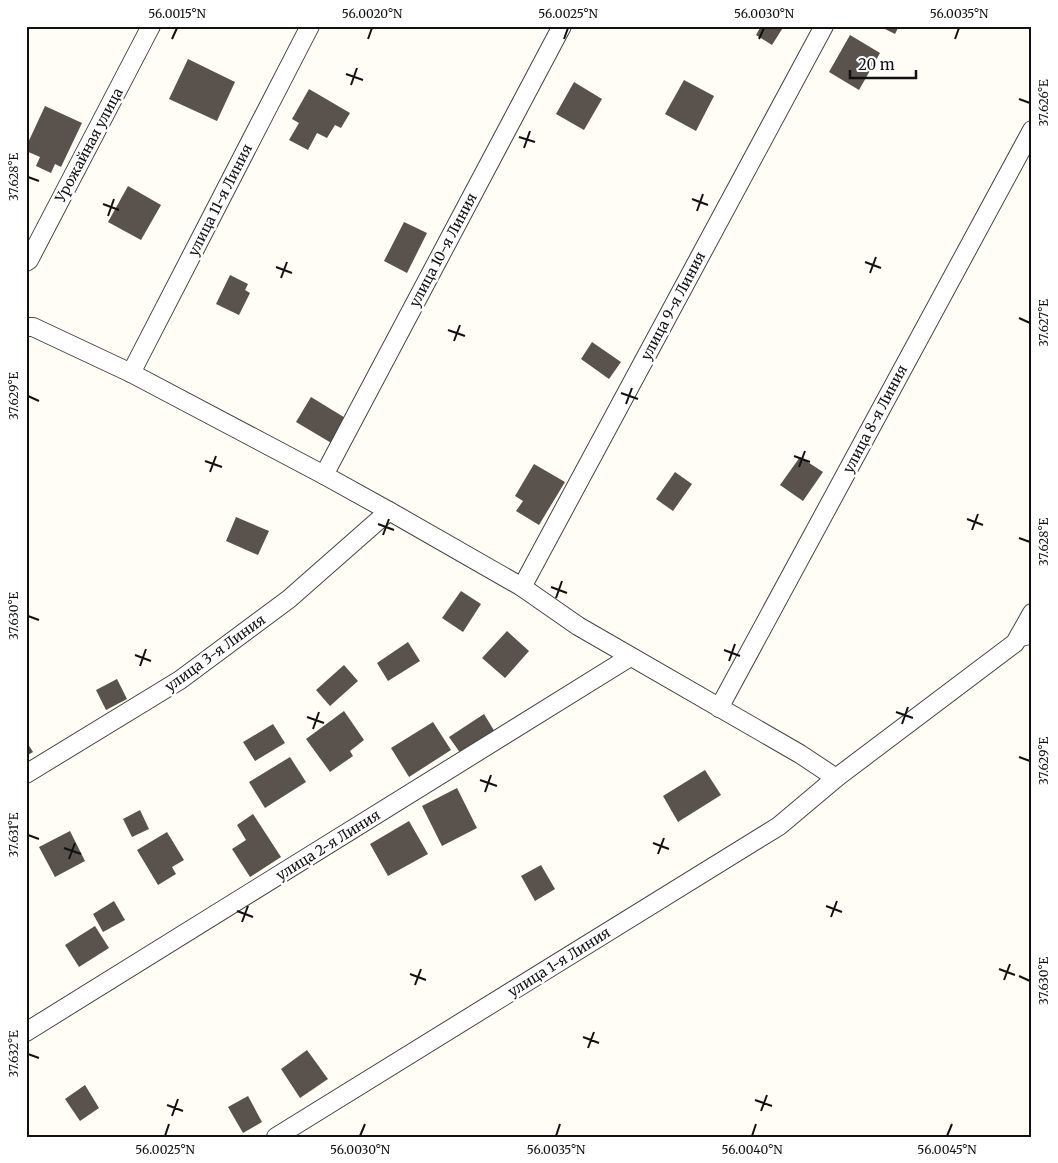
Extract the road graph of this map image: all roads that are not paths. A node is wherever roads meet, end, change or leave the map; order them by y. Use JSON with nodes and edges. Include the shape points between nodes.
{"nodes":[{"id":1,"x":151,"y":26,"type":"edge"},
{"id":2,"x":310,"y":26,"type":"edge"},
{"id":3,"x":562,"y":26,"type":"edge"},
{"id":4,"x":824,"y":26,"type":"edge"},
{"id":5,"x":1032,"y":130,"type":"edge"},
{"id":6,"x":26,"y":262,"type":"edge"},
{"id":7,"x":29,"y":332,"type":"edge"},
{"id":8,"x":131,"y":373,"type":"junction"},
{"id":9,"x":324,"y":475,"type":"junction"},
{"id":10,"x":389,"y":511,"type":"junction"},
{"id":11,"x":522,"y":587,"type":"junction"},
{"id":12,"x":1032,"y":614,"type":"edge"},
{"id":13,"x":1024,"y":641,"type":"edge"},
{"id":14,"x":630,"y":657,"type":"junction"},
{"id":15,"x":719,"y":708,"type":"junction"},
{"id":16,"x":26,"y":774,"type":"edge"},
{"id":17,"x":836,"y":778,"type":"junction"},
{"id":18,"x":26,"y":1032,"type":"edge"},
{"id":19,"x":276,"y":1137,"type":"edge"}],
"edges":[{"from":1,"to":6,"type":"street","name":"Урожайная улица"},
{"from":2,"to":8,"type":"street","name":"улица 11-я Линия"},
{"from":3,"to":9,"type":"street","name":"улица 10-я Линия"},
{"from":4,"to":11,"type":"street","name":"улица 9-я Линия"},
{"from":5,"to":15,"type":"street","name":"улица 8-я Линия"},
{"from":7,"to":8,"type":"street"},
{"from":8,"to":9,"type":"street"},
{"from":9,"to":10,"type":"street"},
{"from":10,"to":11,"type":"street"},
{"from":10,"to":16,"type":"street","name":"улица 3-я Линия","via":[[289,598],[180,680]]},
{"from":11,"to":14,"type":"street"},
{"from":12,"to":13,"type":"street"},
{"from":13,"to":17,"type":"street","name":"улица 1-я Линия"},
{"from":14,"to":15,"type":"street"},
{"from":14,"to":18,"type":"street","name":"улица 2-я Линия"},
{"from":15,"to":17,"type":"street"},
{"from":17,"to":19,"type":"street","name":"улица 1-я Линия","via":[[779,826]]}]}
